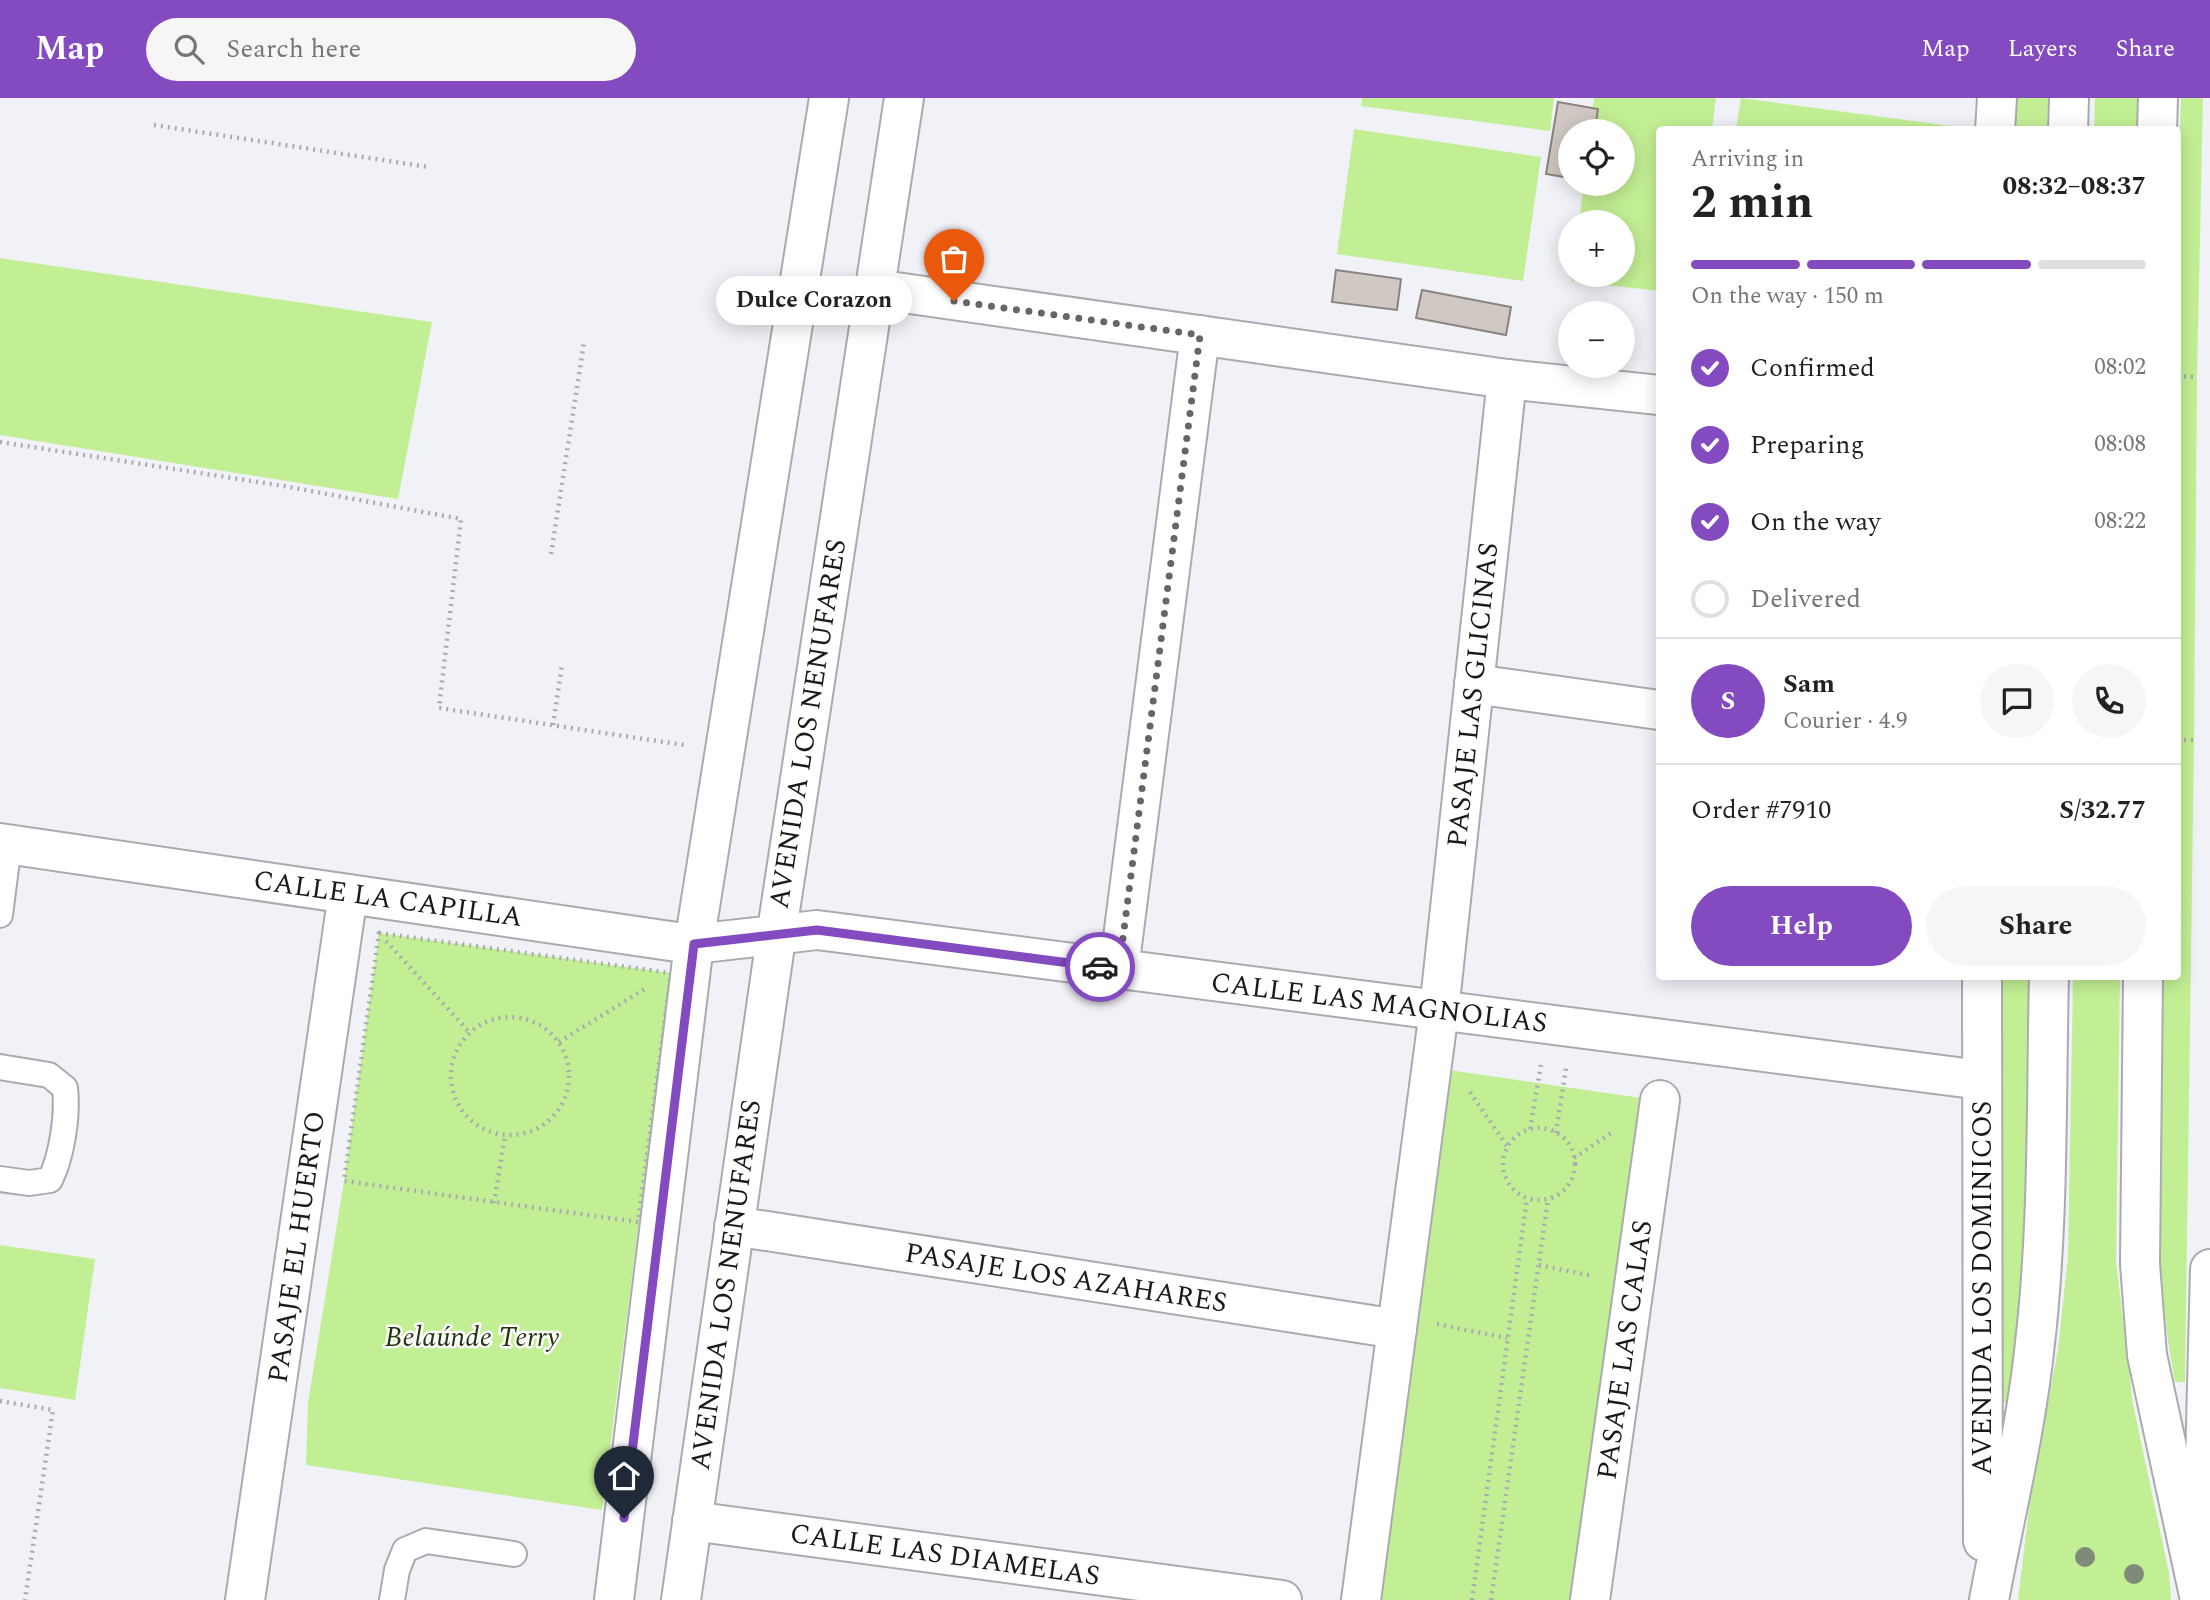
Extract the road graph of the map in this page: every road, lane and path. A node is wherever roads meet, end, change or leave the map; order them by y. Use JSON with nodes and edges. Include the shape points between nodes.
{"nodes":[{"id":1,"x":829,"y":98,"type":"edge"},
{"id":2,"x":904,"y":98,"type":"edge"},
{"id":3,"x":1997,"y":98,"type":"edge"},
{"id":4,"x":2069,"y":98,"type":"edge"},
{"id":5,"x":2158,"y":98,"type":"edge"},
{"id":6,"x":154,"y":125,"type":"dead end"},
{"id":7,"x":1995,"y":126,"type":"edge"},
{"id":8,"x":2068,"y":126,"type":"edge"},
{"id":9,"x":2157,"y":126,"type":"edge"},
{"id":10,"x":428,"y":167,"type":"dead end"},
{"id":11,"x":875,"y":289,"type":"junction"},
{"id":12,"x":1200,"y":335,"type":"junction"},
{"id":13,"x":584,"y":343,"type":"dead end"},
{"id":14,"x":2181,"y":376,"type":"edge"},
{"id":15,"x":2197,"y":377,"type":"dead end"},
{"id":16,"x":1507,"y":379,"type":"junction"},
{"id":17,"x":1656,"y":396,"type":"edge"},
{"id":18,"x":0,"y":442,"type":"edge"},
{"id":19,"x":551,"y":554,"type":"dead end"},
{"id":20,"x":562,"y":665,"type":"dead end"},
{"id":21,"x":1474,"y":684,"type":"junction"},
{"id":22,"x":1656,"y":710,"type":"edge"},
{"id":23,"x":553,"y":725,"type":"junction"},
{"id":24,"x":2181,"y":740,"type":"edge"},
{"id":25,"x":2194,"y":740,"type":"dead end"},
{"id":26,"x":687,"y":745,"type":"dead end"},
{"id":27,"x":4,"y":844,"type":"edge"},
{"id":28,"x":348,"y":894,"type":"junction"},
{"id":29,"x":0,"y":915,"type":"edge"},
{"id":30,"x":379,"y":933,"type":"junction"},
{"id":31,"x":776,"y":936,"type":"junction"},
{"id":32,"x":694,"y":944,"type":"junction"},
{"id":33,"x":1119,"y":969,"type":"junction"},
{"id":34,"x":671,"y":973,"type":"junction"},
{"id":35,"x":660,"y":980,"type":"dead end"},
{"id":36,"x":1982,"y":980,"type":"edge"},
{"id":37,"x":2049,"y":980,"type":"edge"},
{"id":38,"x":2143,"y":980,"type":"edge"},
{"id":39,"x":648,"y":987,"type":"dead end"},
{"id":40,"x":1439,"y":1011,"type":"junction"},
{"id":41,"x":1560,"y":1026,"type":"junction"},
{"id":42,"x":469,"y":1032,"type":"junction"},
{"id":43,"x":559,"y":1042,"type":"junction"},
{"id":44,"x":0,"y":1067,"type":"edge"},
{"id":45,"x":1981,"y":1080,"type":"junction"},
{"id":46,"x":1660,"y":1100,"type":"dead end"},
{"id":47,"x":1530,"y":1129,"type":"junction"},
{"id":48,"x":1556,"y":1133,"type":"junction"},
{"id":49,"x":505,"y":1136,"type":"junction"},
{"id":50,"x":0,"y":1179,"type":"edge"},
{"id":51,"x":1527,"y":1198,"type":"junction"},
{"id":52,"x":1548,"y":1199,"type":"junction"},
{"id":53,"x":494,"y":1203,"type":"junction"},
{"id":54,"x":734,"y":1226,"type":"junction"},
{"id":55,"x":1539,"y":1265,"type":"junction"},
{"id":56,"x":2210,"y":1269,"type":"edge"},
{"id":57,"x":1634,"y":1285,"type":"junction"},
{"id":58,"x":1398,"y":1323,"type":"junction"},
{"id":59,"x":1507,"y":1338,"type":"junction"},
{"id":60,"x":0,"y":1401,"type":"edge"},
{"id":61,"x":692,"y":1521,"type":"junction"},
{"id":62,"x":514,"y":1554,"type":"dead end"},
{"id":63,"x":25,"y":1600,"type":"edge"},
{"id":64,"x":245,"y":1600,"type":"edge"},
{"id":65,"x":392,"y":1600,"type":"edge"},
{"id":66,"x":614,"y":1600,"type":"edge"},
{"id":67,"x":681,"y":1600,"type":"edge"},
{"id":68,"x":1282,"y":1600,"type":"edge"},
{"id":69,"x":1361,"y":1600,"type":"edge"},
{"id":70,"x":1472,"y":1600,"type":"edge"},
{"id":71,"x":1491,"y":1600,"type":"edge"},
{"id":72,"x":1590,"y":1600,"type":"edge"},
{"id":73,"x":1986,"y":1600,"type":"edge"},
{"id":74,"x":2201,"y":1600,"type":"edge"}],
"edges":[{"from":1,"to":32,"type":"street"},
{"from":2,"to":11,"type":"street","name":"AVENIDA LOS NENUFARES"},
{"from":3,"to":7,"type":"street"},
{"from":4,"to":8,"type":"street"},
{"from":5,"to":9,"type":"street"},
{"from":6,"to":10,"type":"path"},
{"from":11,"to":12,"type":"street"},
{"from":11,"to":31,"type":"street","name":"AVENIDA LOS NENUFARES"},
{"from":12,"to":16,"type":"street"},
{"from":12,"to":33,"type":"street"},
{"from":13,"to":19,"type":"path"},
{"from":14,"to":15,"type":"path"},
{"from":16,"to":17,"type":"street"},
{"from":16,"to":21,"type":"street","name":"PASAJE LAS GLICINAS"},
{"from":18,"to":23,"type":"path","via":[[461,519],[439,708]]},
{"from":20,"to":23,"type":"path"},
{"from":21,"to":22,"type":"street"},
{"from":21,"to":40,"type":"street","name":"PASAJE LAS GLICINAS"},
{"from":23,"to":26,"type":"path"},
{"from":24,"to":25,"type":"path"},
{"from":27,"to":28,"type":"street","name":"CALLE LA CAPILLA"},
{"from":27,"to":29,"type":"lane"},
{"from":28,"to":32,"type":"street","name":"CALLE LA CAPILLA"},
{"from":28,"to":64,"type":"street","name":"PASAJE EL HUERTO"},
{"from":30,"to":34,"type":"path"},
{"from":30,"to":42,"type":"path"},
{"from":30,"to":53,"type":"path","via":[[344,1181]]},
{"from":31,"to":32,"type":"street","name":"CALLE LA CAPILLA"},
{"from":31,"to":33,"type":"street","name":"CALLE LAS MAGNOLIAS","via":[[817,930]]},
{"from":31,"to":54,"type":"street","name":"AVENIDA LOS NENUFARES"},
{"from":32,"to":34,"type":"path"},
{"from":32,"to":66,"type":"street"},
{"from":33,"to":40,"type":"street","name":"CALLE LAS MAGNOLIAS"},
{"from":34,"to":35,"type":"path"},
{"from":34,"to":53,"type":"path","via":[[639,1222]]},
{"from":36,"to":45,"type":"street","name":"AVENIDA LOS DOMINICOS"},
{"from":37,"to":73,"type":"street","name":"AVENIDA LOS DOMINICOS","via":[[2044,1239],[2036,1342]]},
{"from":38,"to":74,"type":"street","via":[[2140,1264],[2147,1355]]},
{"from":39,"to":43,"type":"path"},
{"from":40,"to":41,"type":"street","name":"CALLE LAS MAGNOLIAS"},
{"from":40,"to":58,"type":"street","name":"PASAJE LAS GLICINAS"},
{"from":41,"to":45,"type":"street","name":"CALLE LAS MAGNOLIAS"},
{"from":41,"to":47,"type":"path"},
{"from":41,"to":48,"type":"path"},
{"from":42,"to":43,"type":"path","via":[[483,1023],[516,1017],[533,1021]]},
{"from":42,"to":49,"type":"path","via":[[452,1062],[453,1096],[473,1123]]},
{"from":43,"to":49,"type":"path","via":[[569,1074],[562,1106],[538,1129]]},
{"from":44,"to":50,"type":"lane","via":[[49,1075],[65,1088],[66,1102],[58,1164],[50,1180]]},
{"from":45,"to":73,"type":"street","name":"AVENIDA LOS DOMINICOS"},
{"from":46,"to":57,"type":"street","name":"PASAJE LAS CALAS"},
{"from":47,"to":48,"type":"path"},
{"from":47,"to":51,"type":"path","via":[[1507,1146],[1503,1167],[1510,1185]]},
{"from":48,"to":52,"type":"path","via":[[1570,1148],[1574,1169],[1566,1188]]},
{"from":49,"to":53,"type":"path"},
{"from":51,"to":52,"type":"path"},
{"from":51,"to":59,"type":"path"},
{"from":52,"to":55,"type":"path"},
{"from":54,"to":58,"type":"street","name":"PASAJE LOS AZAHARES"},
{"from":54,"to":61,"type":"street","name":"AVENIDA LOS NENUFARES"},
{"from":55,"to":57,"type":"path"},
{"from":55,"to":71,"type":"path"},
{"from":56,"to":74,"type":"street"},
{"from":57,"to":72,"type":"street","name":"PASAJE LAS CALAS"},
{"from":58,"to":59,"type":"path"},
{"from":58,"to":69,"type":"street","name":"PASAJE LAS GLICINAS"},
{"from":59,"to":70,"type":"path"},
{"from":60,"to":63,"type":"path","via":[[53,1410]]},
{"from":61,"to":67,"type":"street","name":"AVENIDA LOS NENUFARES"},
{"from":61,"to":68,"type":"street","name":"CALLE LAS DIAMELAS"},
{"from":62,"to":65,"type":"lane","via":[[426,1541],[405,1550]]}]}
